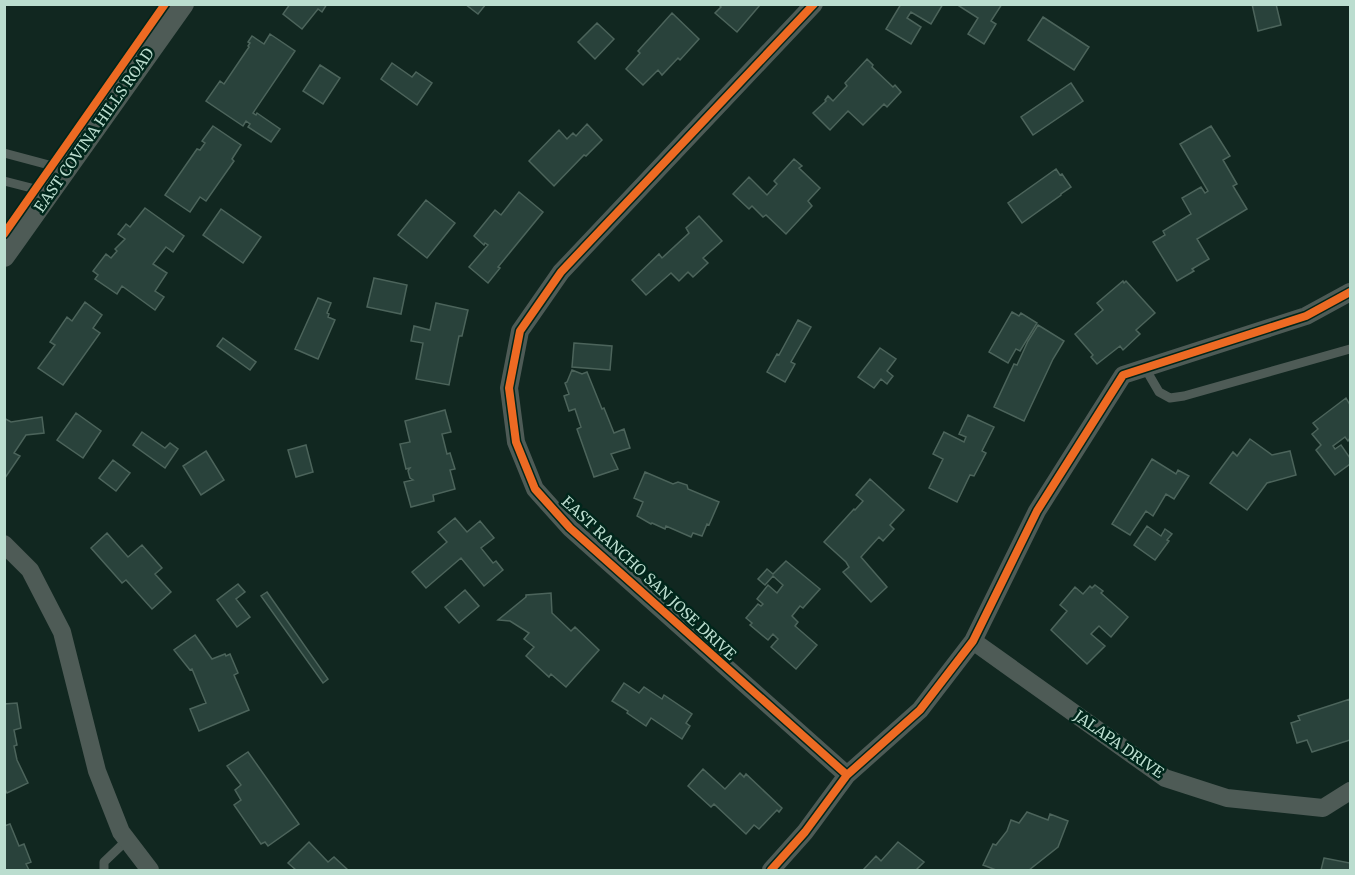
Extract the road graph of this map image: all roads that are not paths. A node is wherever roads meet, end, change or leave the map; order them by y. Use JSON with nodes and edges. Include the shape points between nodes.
{"nodes":[{"id":1,"x":183,"y":4,"type":"edge"},
{"id":2,"x":814,"y":4,"type":"edge"},
{"id":3,"x":4,"y":153,"type":"edge"},
{"id":4,"x":66,"y":169,"type":"junction"},
{"id":5,"x":4,"y":181,"type":"edge"},
{"id":6,"x":49,"y":193,"type":"junction"},
{"id":7,"x":4,"y":256,"type":"edge"},
{"id":8,"x":1350,"y":292,"type":"edge"},
{"id":9,"x":1350,"y":349,"type":"edge"},
{"id":10,"x":1144,"y":368,"type":"junction"},
{"id":11,"x":4,"y":544,"type":"edge"},
{"id":12,"x":973,"y":641,"type":"junction"},
{"id":13,"x":847,"y":775,"type":"junction"},
{"id":14,"x":1350,"y":791,"type":"edge"},
{"id":15,"x":127,"y":840,"type":"junction"},
{"id":16,"x":104,"y":870,"type":"edge"},
{"id":17,"x":150,"y":870,"type":"edge"},
{"id":18,"x":771,"y":870,"type":"edge"}],
"edges":[{"from":1,"to":4,"type":"street","name":"EAST COVINA HILLS ROAD"},
{"from":2,"to":13,"type":"street","name":"EAST RANCHO SAN JOSE DRIVE","via":[[561,272],[520,331],[509,388],[516,442],[535,489],[570,528]]},
{"from":3,"to":4,"type":"lane"},
{"from":4,"to":6,"type":"street","name":"EAST COVINA HILLS ROAD"},
{"from":5,"to":6,"type":"lane"},
{"from":6,"to":7,"type":"street","name":"EAST COVINA HILLS ROAD"},
{"from":8,"to":10,"type":"street","via":[[1306,316]]},
{"from":9,"to":10,"type":"lane","via":[[1170,398],[1159,392]]},
{"from":10,"to":12,"type":"street","via":[[1123,375],[1037,511]]},
{"from":11,"to":15,"type":"street","via":[[30,570],[62,632],[97,771]]},
{"from":12,"to":13,"type":"street","via":[[920,710]]},
{"from":12,"to":14,"type":"street","name":"JALAPA DRIVE","via":[[1165,778],[1227,798],[1323,808]]},
{"from":13,"to":18,"type":"street"},
{"from":15,"to":16,"type":"lane","via":[[104,862]]},
{"from":15,"to":17,"type":"street"}]}
